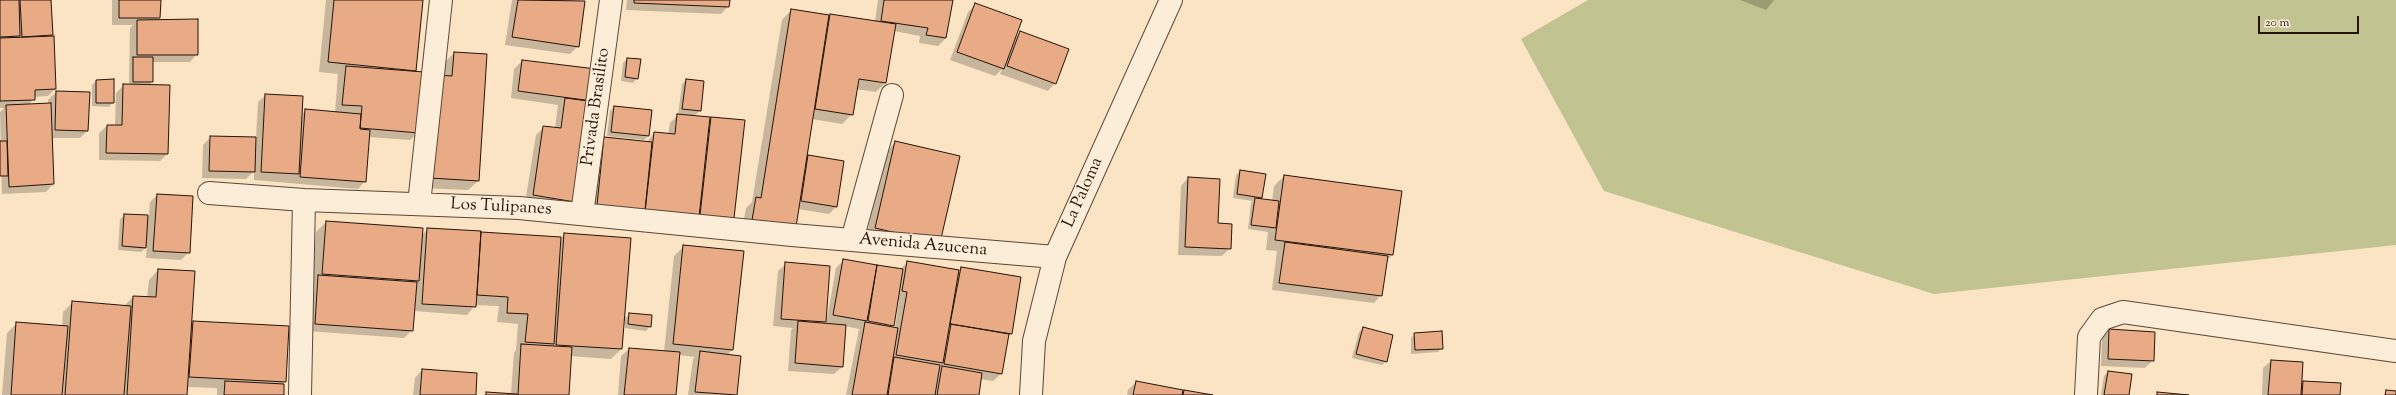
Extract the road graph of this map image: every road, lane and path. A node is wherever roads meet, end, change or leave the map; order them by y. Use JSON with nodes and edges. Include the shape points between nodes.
{"nodes":[{"id":1,"x":441,"y":0,"type":"edge"},
{"id":2,"x":611,"y":0,"type":"edge"},
{"id":3,"x":1171,"y":0,"type":"edge"},
{"id":4,"x":892,"y":95,"type":"dead end"},
{"id":5,"x":209,"y":193,"type":"dead end"},
{"id":6,"x":304,"y":200,"type":"junction"},
{"id":7,"x":419,"y":204,"type":"junction"},
{"id":8,"x":582,"y":214,"type":"junction"},
{"id":9,"x":792,"y":235,"type":"joint"},
{"id":10,"x":852,"y":240,"type":"junction"},
{"id":11,"x":1055,"y":256,"type":"junction"},
{"id":12,"x":2396,"y":351,"type":"edge"},
{"id":13,"x":300,"y":395,"type":"edge"},
{"id":14,"x":1031,"y":395,"type":"edge"},
{"id":15,"x":2086,"y":395,"type":"edge"}],
"edges":[{"from":1,"to":7,"type":"street"},
{"from":2,"to":8,"type":"street","name":"Privada Brasilito"},
{"from":3,"to":11,"type":"street","name":"La Paloma"},
{"from":4,"to":10,"type":"street"},
{"from":5,"to":6,"type":"street","name":"Los Tulipanes"},
{"from":6,"to":7,"type":"street","name":"Los Tulipanes"},
{"from":6,"to":13,"type":"street"},
{"from":7,"to":8,"type":"street","name":"Los Tulipanes","via":[[519,208]]},
{"from":8,"to":9,"type":"street","name":"Los Tulipanes"},
{"from":9,"to":10,"type":"street","name":"Avenida Azucena"},
{"from":10,"to":11,"type":"street","name":"Avenida Azucena"},
{"from":11,"to":14,"type":"street","name":"La Paloma","via":[[1034,341]]},
{"from":12,"to":15,"type":"street","via":[[2123,312],[2102,319],[2089,337]]}]}
